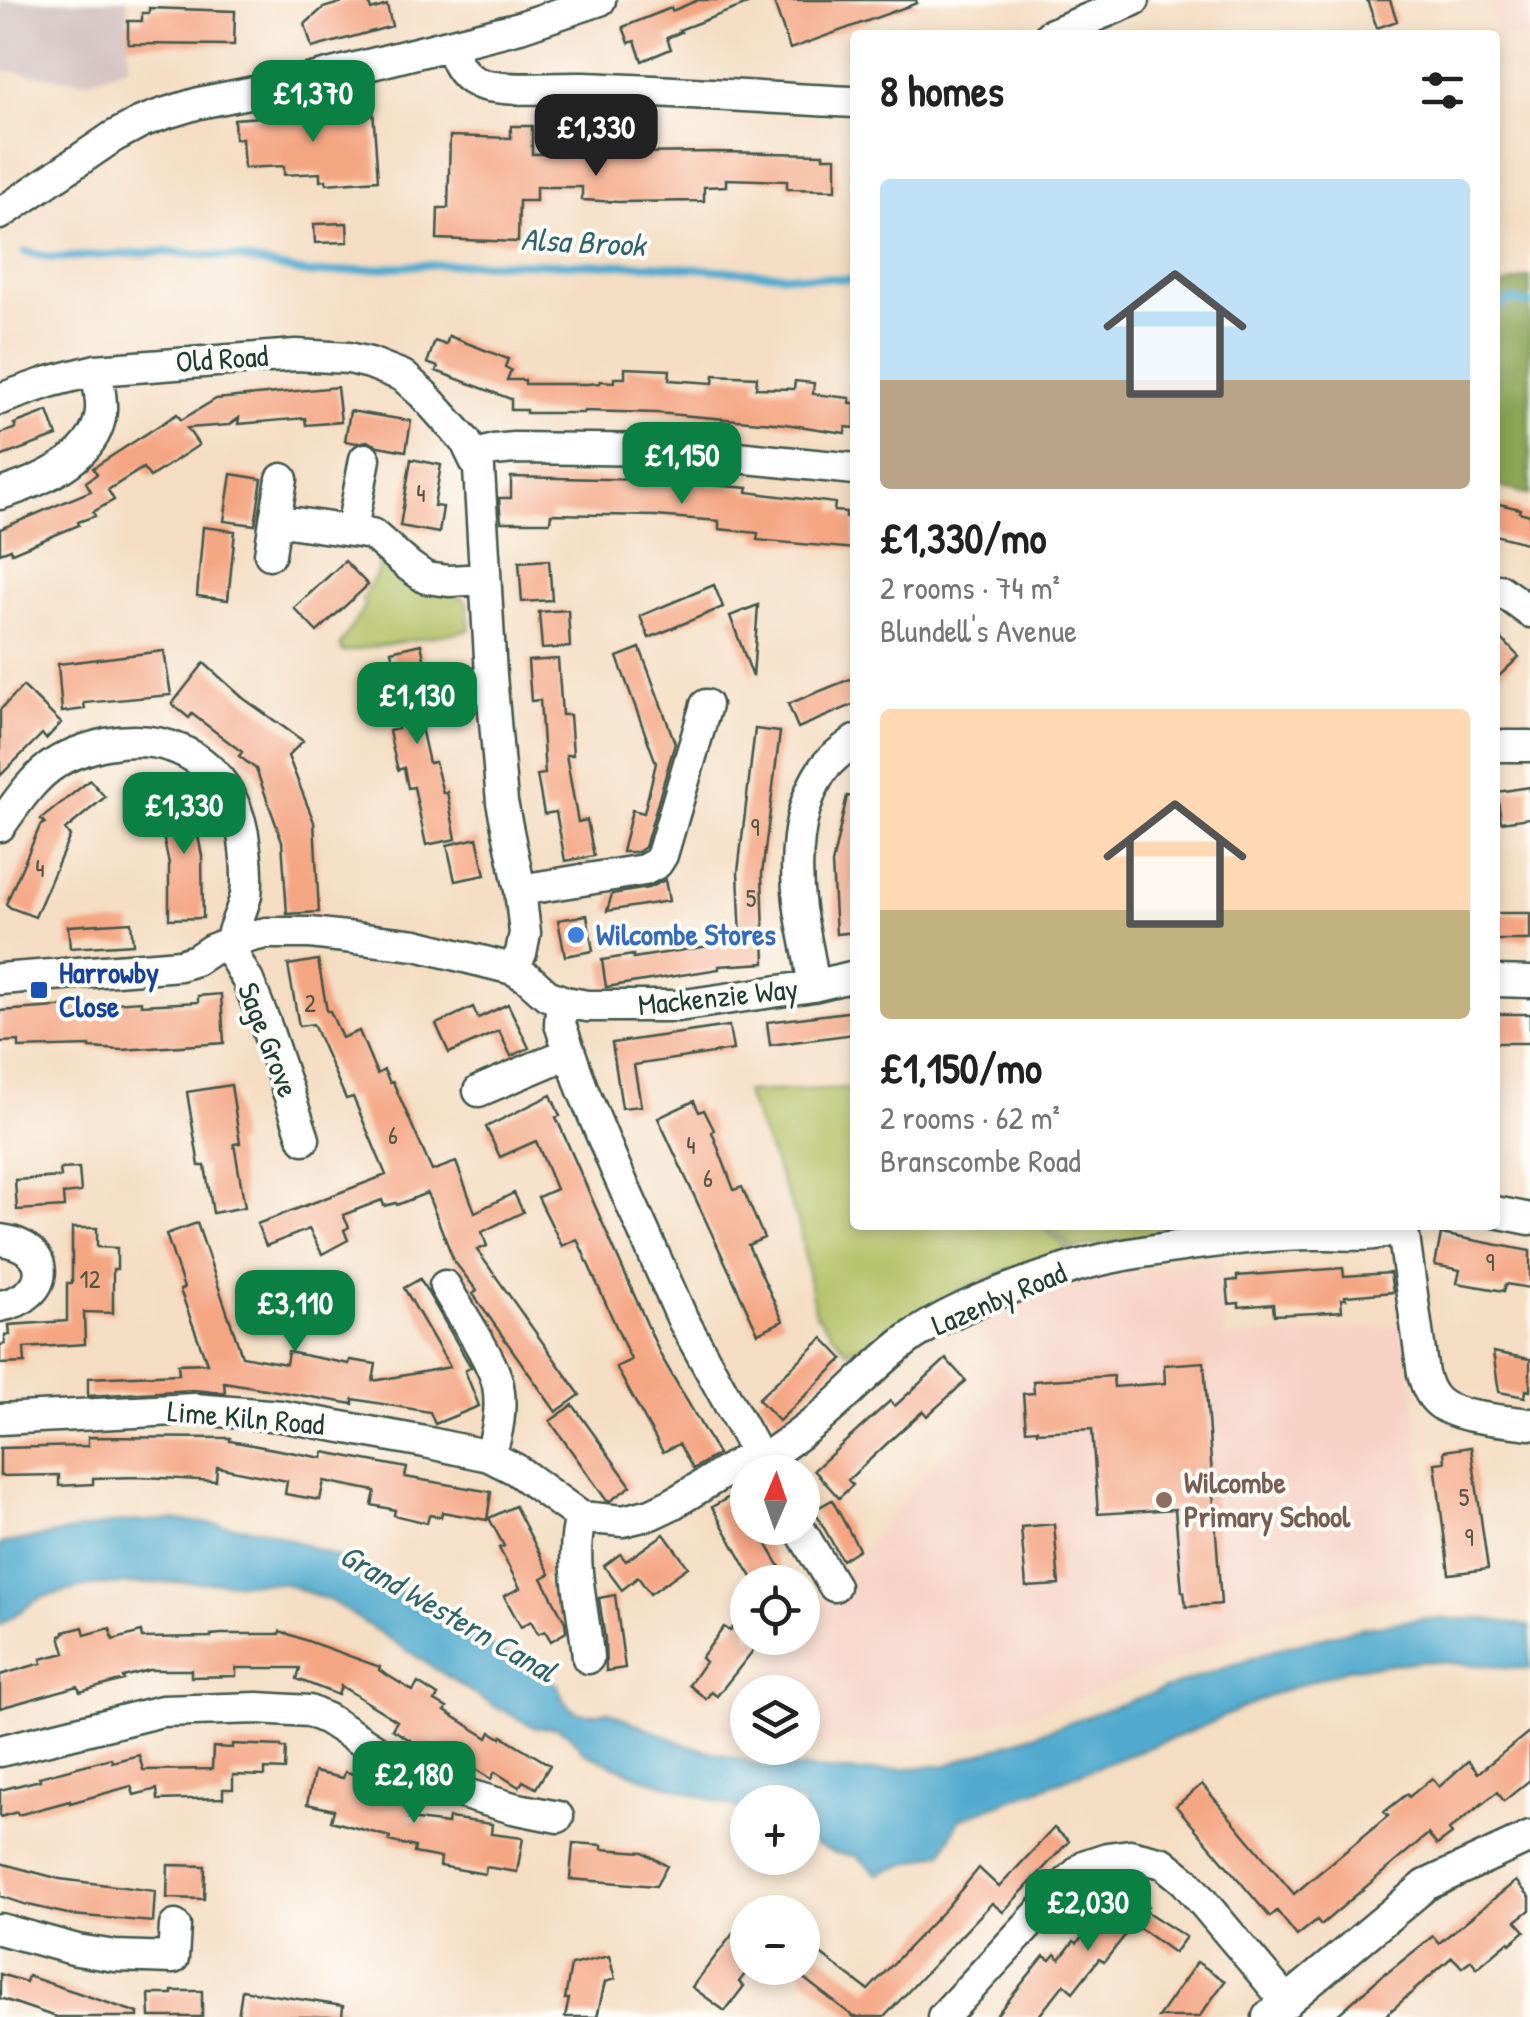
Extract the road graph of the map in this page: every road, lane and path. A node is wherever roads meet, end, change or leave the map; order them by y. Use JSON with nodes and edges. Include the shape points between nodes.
{"nodes":[{"id":1,"x":600,"y":0,"type":"edge"},
{"id":2,"x":1134,"y":0,"type":"edge"},
{"id":3,"x":1062,"y":30,"type":"edge"},
{"id":4,"x":450,"y":45,"type":"junction"},
{"id":5,"x":850,"y":102,"type":"edge"},
{"id":6,"x":0,"y":214,"type":"edge"},
{"id":7,"x":96,"y":370,"type":"junction"},
{"id":8,"x":0,"y":399,"type":"edge"},
{"id":9,"x":474,"y":456,"type":"junction"},
{"id":10,"x":365,"y":460,"type":"dead end"},
{"id":11,"x":850,"y":468,"type":"edge"},
{"id":12,"x":282,"y":479,"type":"dead end"},
{"id":13,"x":0,"y":494,"type":"edge"},
{"id":14,"x":275,"y":520,"type":"junction"},
{"id":15,"x":352,"y":529,"type":"junction"},
{"id":16,"x":270,"y":554,"type":"dead end"},
{"id":17,"x":485,"y":579,"type":"junction"},
{"id":18,"x":1500,"y":590,"type":"dead end"},
{"id":19,"x":1530,"y":612,"type":"edge"},
{"id":20,"x":712,"y":694,"type":"dead end"},
{"id":21,"x":850,"y":745,"type":"edge"},
{"id":22,"x":1500,"y":746,"type":"edge"},
{"id":23,"x":1530,"y":746,"type":"edge"},
{"id":24,"x":0,"y":826,"type":"edge"},
{"id":25,"x":520,"y":890,"type":"junction"},
{"id":26,"x":232,"y":942,"type":"junction"},
{"id":27,"x":513,"y":969,"type":"junction"},
{"id":28,"x":850,"y":977,"type":"edge"},
{"id":29,"x":0,"y":979,"type":"edge"},
{"id":30,"x":1500,"y":981,"type":"edge"},
{"id":31,"x":1530,"y":982,"type":"edge"},
{"id":32,"x":813,"y":986,"type":"junction"},
{"id":33,"x":565,"y":1002,"type":"junction"},
{"id":34,"x":569,"y":1053,"type":"junction"},
{"id":35,"x":479,"y":1091,"type":"dead end"},
{"id":36,"x":306,"y":1144,"type":"dead end"},
{"id":37,"x":1500,"y":1213,"type":"edge"},
{"id":38,"x":1530,"y":1219,"type":"edge"},
{"id":39,"x":1394,"y":1230,"type":"edge"},
{"id":40,"x":1401,"y":1230,"type":"edge"},
{"id":41,"x":0,"y":1240,"type":"edge"},
{"id":42,"x":444,"y":1286,"type":"dead end"},
{"id":43,"x":0,"y":1306,"type":"edge"},
{"id":44,"x":0,"y":1418,"type":"edge"},
{"id":45,"x":1530,"y":1424,"type":"edge"},
{"id":46,"x":757,"y":1455,"type":"edge"},
{"id":47,"x":771,"y":1455,"type":"edge"},
{"id":48,"x":489,"y":1456,"type":"junction"},
{"id":49,"x":730,"y":1477,"type":"edge"},
{"id":50,"x":582,"y":1517,"type":"junction"},
{"id":51,"x":810,"y":1545,"type":"edge"},
{"id":52,"x":834,"y":1586,"type":"dead end"},
{"id":53,"x":588,"y":1658,"type":"dead end"},
{"id":54,"x":0,"y":1751,"type":"edge"},
{"id":55,"x":557,"y":1819,"type":"dead end"},
{"id":56,"x":1530,"y":1837,"type":"edge"},
{"id":57,"x":175,"y":1926,"type":"dead end"},
{"id":58,"x":0,"y":1928,"type":"edge"},
{"id":59,"x":1278,"y":2010,"type":"edge"},
{"id":60,"x":942,"y":2017,"type":"edge"}],
"edges":[{"from":1,"to":4,"type":"street"},
{"from":2,"to":3,"type":"street"},
{"from":4,"to":5,"type":"street","via":[[460,68],[478,84]]},
{"from":4,"to":6,"type":"street","via":[[140,122]]},
{"from":7,"to":8,"type":"street","name":"Old Road"},
{"from":7,"to":9,"type":"street","name":"Old Road","via":[[296,354],[349,358],[402,376]]},
{"from":7,"to":13,"type":"street","via":[[99,421],[80,453]]},
{"from":9,"to":11,"type":"street","via":[[514,448],[668,450]]},
{"from":9,"to":17,"type":"street"},
{"from":10,"to":15,"type":"street"},
{"from":12,"to":14,"type":"street"},
{"from":14,"to":15,"type":"street"},
{"from":14,"to":16,"type":"street"},
{"from":15,"to":17,"type":"street","via":[[372,534],[426,578]]},
{"from":17,"to":25,"type":"street","via":[[502,802]]},
{"from":18,"to":19,"type":"street"},
{"from":20,"to":25,"type":"street","via":[[657,863]]},
{"from":21,"to":32,"type":"street","via":[[821,772],[800,827],[799,904]]},
{"from":22,"to":23,"type":"street"},
{"from":24,"to":26,"type":"street","via":[[52,764],[73,754],[125,740],[163,743],[190,754],[216,776],[240,820],[247,881]]},
{"from":25,"to":27,"type":"street","via":[[525,933]]},
{"from":26,"to":27,"type":"street","name":"Mackenzie Way","via":[[266,933],[344,936]]},
{"from":26,"to":29,"type":"street","via":[[180,965]]},
{"from":26,"to":36,"type":"street","name":"Sage Grove"},
{"from":27,"to":33,"type":"street","name":"Mackenzie Way"},
{"from":28,"to":32,"type":"street","name":"Mackenzie Way"},
{"from":30,"to":31,"type":"street"},
{"from":32,"to":33,"type":"street","name":"Mackenzie Way","via":[[678,1006]]},
{"from":33,"to":34,"type":"street","via":[[560,1024]]},
{"from":34,"to":35,"type":"street"},
{"from":34,"to":46,"type":"street","via":[[683,1320]]},
{"from":37,"to":38,"type":"street"},
{"from":39,"to":47,"type":"street","name":"Lazenby Road","via":[[1286,1233],[1141,1251],[1030,1282],[915,1335]]},
{"from":40,"to":45,"type":"street","via":[[1428,1389],[1457,1412]]},
{"from":41,"to":43,"type":"street","via":[[29,1249],[40,1268],[33,1291]]},
{"from":42,"to":48,"type":"street","via":[[494,1372],[496,1440]]},
{"from":44,"to":48,"type":"street","name":"Lime Kiln Road","via":[[241,1412]]},
{"from":48,"to":50,"type":"street","name":"Lime Kiln Road"},
{"from":49,"to":50,"type":"street","via":[[651,1514],[623,1521]]},
{"from":50,"to":53,"type":"street","via":[[576,1552]]},
{"from":51,"to":52,"type":"street"},
{"from":54,"to":55,"type":"street","via":[[258,1708],[309,1710],[441,1788]]},
{"from":56,"to":59,"type":"street","via":[[1426,1885]]},
{"from":57,"to":58,"type":"street","via":[[173,1958],[76,1950]]},
{"from":59,"to":60,"type":"street","via":[[1185,1880],[1163,1863],[1130,1855],[1086,1865]]}]}
